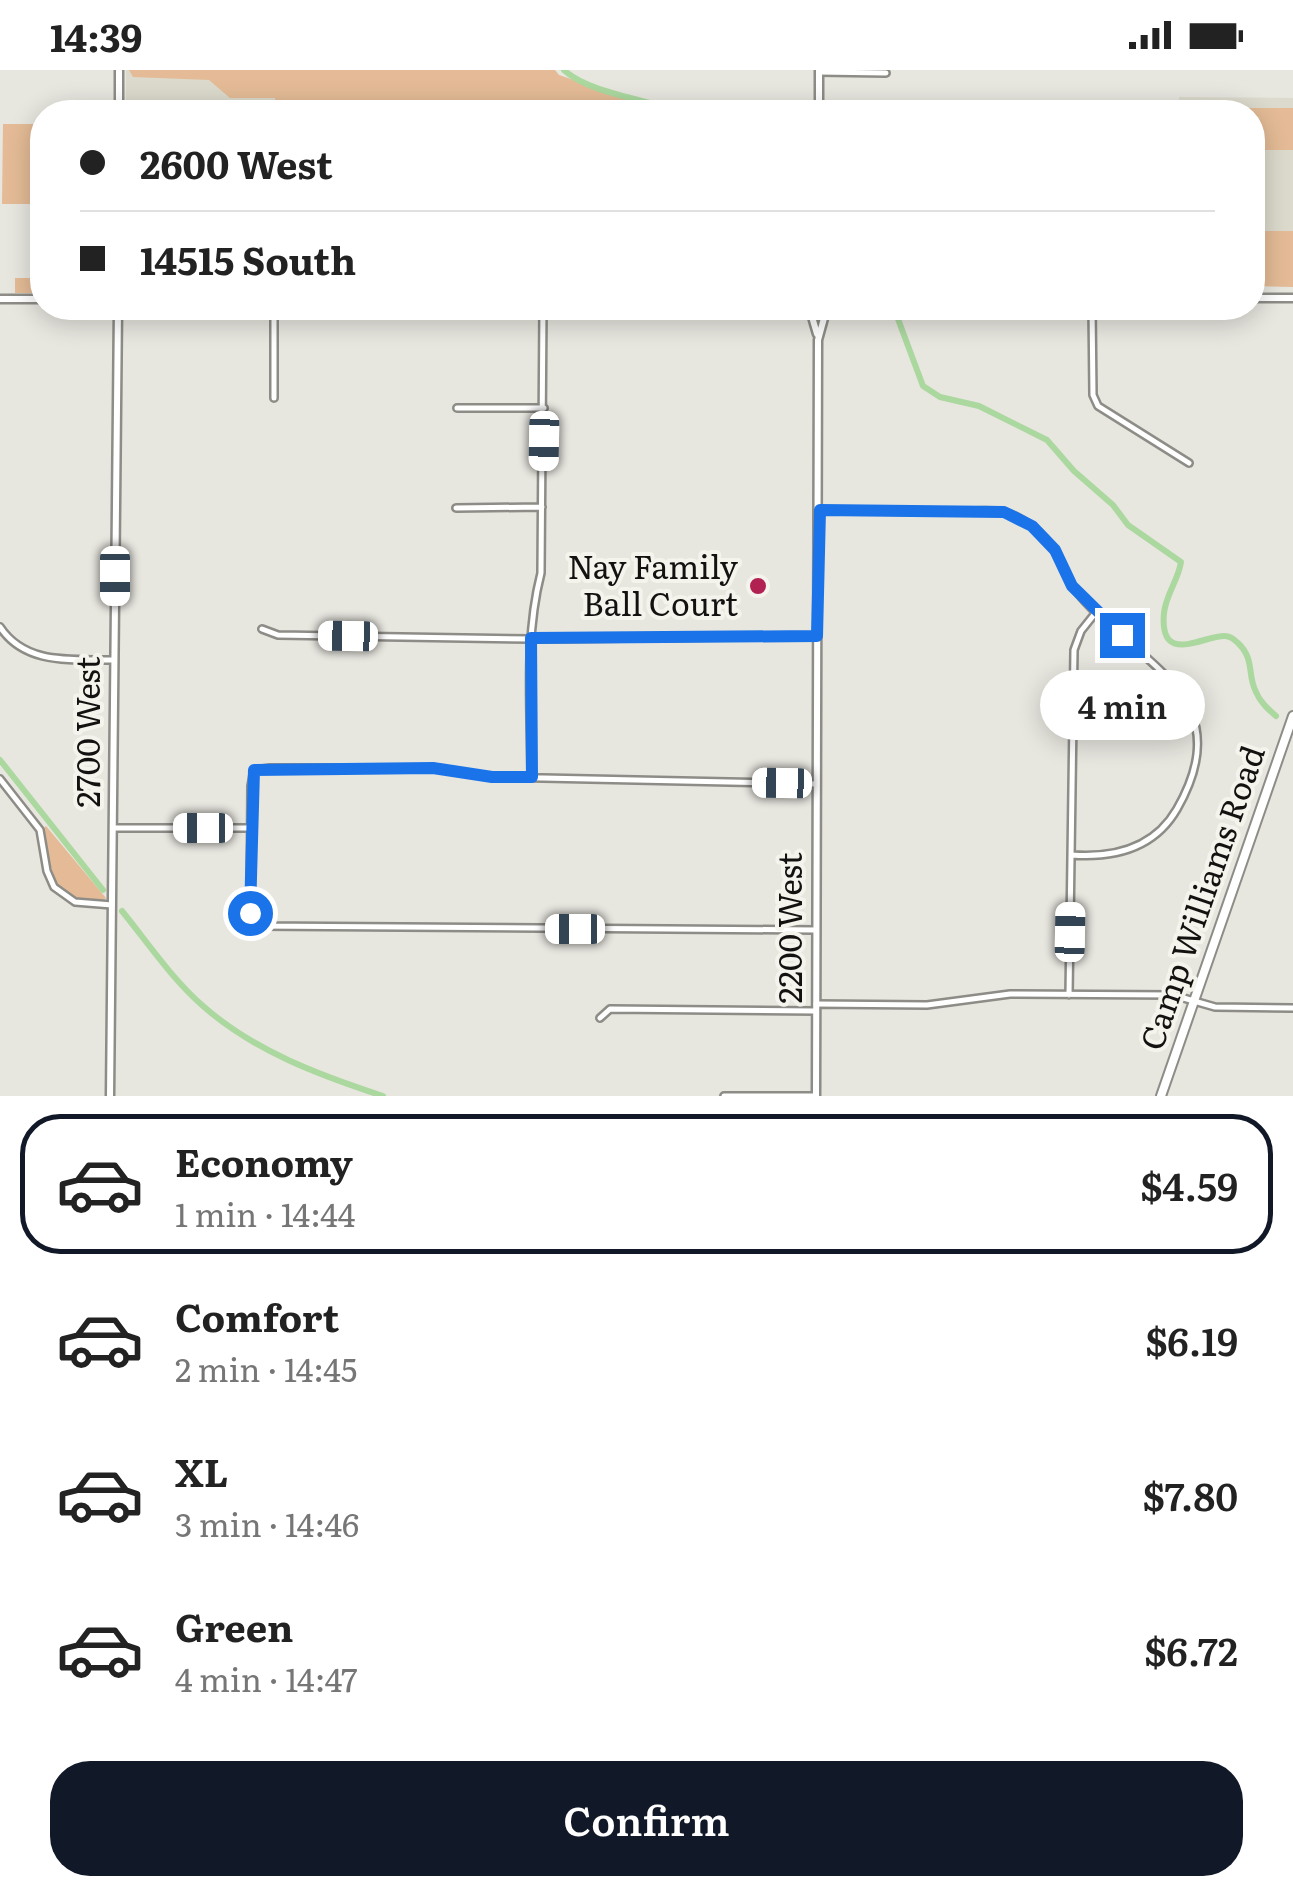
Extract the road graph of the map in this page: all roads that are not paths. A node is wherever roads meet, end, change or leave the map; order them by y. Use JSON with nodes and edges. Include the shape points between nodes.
{"nodes":[{"id":1,"x":120,"y":70,"type":"edge"},
{"id":2,"x":819,"y":71,"type":"edge"},
{"id":3,"x":886,"y":72,"type":"dead end"},
{"id":4,"x":119,"y":100,"type":"edge"},
{"id":5,"x":818,"y":100,"type":"edge"},
{"id":6,"x":0,"y":298,"type":"edge"},
{"id":7,"x":1265,"y":298,"type":"edge"},
{"id":8,"x":1293,"y":298,"type":"edge"},
{"id":9,"x":30,"y":299,"type":"edge"},
{"id":10,"x":118,"y":320,"type":"edge"},
{"id":11,"x":274,"y":320,"type":"edge"},
{"id":12,"x":543,"y":320,"type":"edge"},
{"id":13,"x":812,"y":320,"type":"edge"},
{"id":14,"x":826,"y":320,"type":"edge"},
{"id":15,"x":1092,"y":320,"type":"edge"},
{"id":16,"x":818,"y":340,"type":"junction"},
{"id":17,"x":274,"y":398,"type":"dead end"},
{"id":18,"x":457,"y":408,"type":"dead end"},
{"id":19,"x":544,"y":408,"type":"junction"},
{"id":20,"x":1189,"y":463,"type":"dead end"},
{"id":21,"x":542,"y":507,"type":"junction"},
{"id":22,"x":456,"y":508,"type":"dead end"},
{"id":23,"x":820,"y":510,"type":"junction"},
{"id":24,"x":1097,"y":611,"type":"junction"},
{"id":25,"x":0,"y":627,"type":"edge"},
{"id":26,"x":262,"y":628,"type":"dead end"},
{"id":27,"x":817,"y":636,"type":"junction"},
{"id":28,"x":531,"y":638,"type":"junction"},
{"id":29,"x":114,"y":660,"type":"junction"},
{"id":30,"x":1293,"y":718,"type":"edge"},
{"id":31,"x":532,"y":777,"type":"junction"},
{"id":32,"x":0,"y":779,"type":"edge"},
{"id":33,"x":817,"y":784,"type":"junction"},
{"id":34,"x":114,"y":828,"type":"junction"},
{"id":35,"x":251,"y":828,"type":"junction"},
{"id":36,"x":1072,"y":855,"type":"junction"},
{"id":37,"x":112,"y":905,"type":"junction"},
{"id":38,"x":815,"y":930,"type":"junction"},
{"id":39,"x":1070,"y":995,"type":"junction"},
{"id":40,"x":1194,"y":1000,"type":"junction"},
{"id":41,"x":815,"y":1007,"type":"junction"},
{"id":42,"x":1293,"y":1008,"type":"edge"},
{"id":43,"x":600,"y":1018,"type":"dead end"},
{"id":44,"x":110,"y":1096,"type":"edge"},
{"id":45,"x":724,"y":1096,"type":"edge"},
{"id":46,"x":816,"y":1096,"type":"edge"},
{"id":47,"x":1161,"y":1096,"type":"edge"}],
"edges":[{"from":1,"to":4,"type":"street"},
{"from":2,"to":3,"type":"street"},
{"from":2,"to":5,"type":"street"},
{"from":6,"to":9,"type":"street"},
{"from":7,"to":8,"type":"street"},
{"from":10,"to":29,"type":"street","name":"2700 West"},
{"from":11,"to":17,"type":"street"},
{"from":12,"to":19,"type":"street"},
{"from":13,"to":16,"type":"street","name":"2200 West"},
{"from":14,"to":16,"type":"street","name":"2200 West"},
{"from":15,"to":20,"type":"street","via":[[1095,401]]},
{"from":16,"to":23,"type":"street","name":"2200 West"},
{"from":18,"to":19,"type":"street"},
{"from":19,"to":21,"type":"street"},
{"from":21,"to":22,"type":"street"},
{"from":21,"to":28,"type":"street","via":[[542,573]]},
{"from":23,"to":24,"type":"street","via":[[1004,512],[1032,526],[1055,550],[1072,586]]},
{"from":23,"to":27,"type":"street","name":"2200 West"},
{"from":24,"to":36,"type":"street","via":[[1074,650]]},
{"from":24,"to":36,"type":"street","via":[[1179,688],[1197,729],[1195,760],[1180,804],[1158,832],[1116,855]]},
{"from":25,"to":29,"type":"street","via":[[36,656]]},
{"from":26,"to":28,"type":"street","via":[[278,635]]},
{"from":27,"to":28,"type":"street"},
{"from":27,"to":33,"type":"street","name":"2200 West"},
{"from":28,"to":31,"type":"street"},
{"from":29,"to":34,"type":"street","name":"2700 West"},
{"from":30,"to":40,"type":"main road","name":"Camp Williams Road"},
{"from":31,"to":33,"type":"street"},
{"from":31,"to":35,"type":"street","via":[[433,768],[254,770]]},
{"from":32,"to":37,"type":"street","via":[[40,830],[54,887],[76,902]]},
{"from":33,"to":38,"type":"street","name":"2200 West"},
{"from":34,"to":35,"type":"street"},
{"from":34,"to":37,"type":"street","name":"2700 West"},
{"from":35,"to":38,"type":"street","via":[[252,925]]},
{"from":36,"to":39,"type":"street"},
{"from":37,"to":44,"type":"street","name":"2700 West"},
{"from":38,"to":41,"type":"street","name":"2200 West"},
{"from":39,"to":40,"type":"street"},
{"from":39,"to":41,"type":"street"},
{"from":40,"to":42,"type":"street","via":[[1215,1007]]},
{"from":40,"to":47,"type":"main road","name":"Camp Williams Road"},
{"from":41,"to":43,"type":"street","via":[[610,1010]]},
{"from":41,"to":46,"type":"street","name":"2200 West"},
{"from":45,"to":46,"type":"street"}]}
